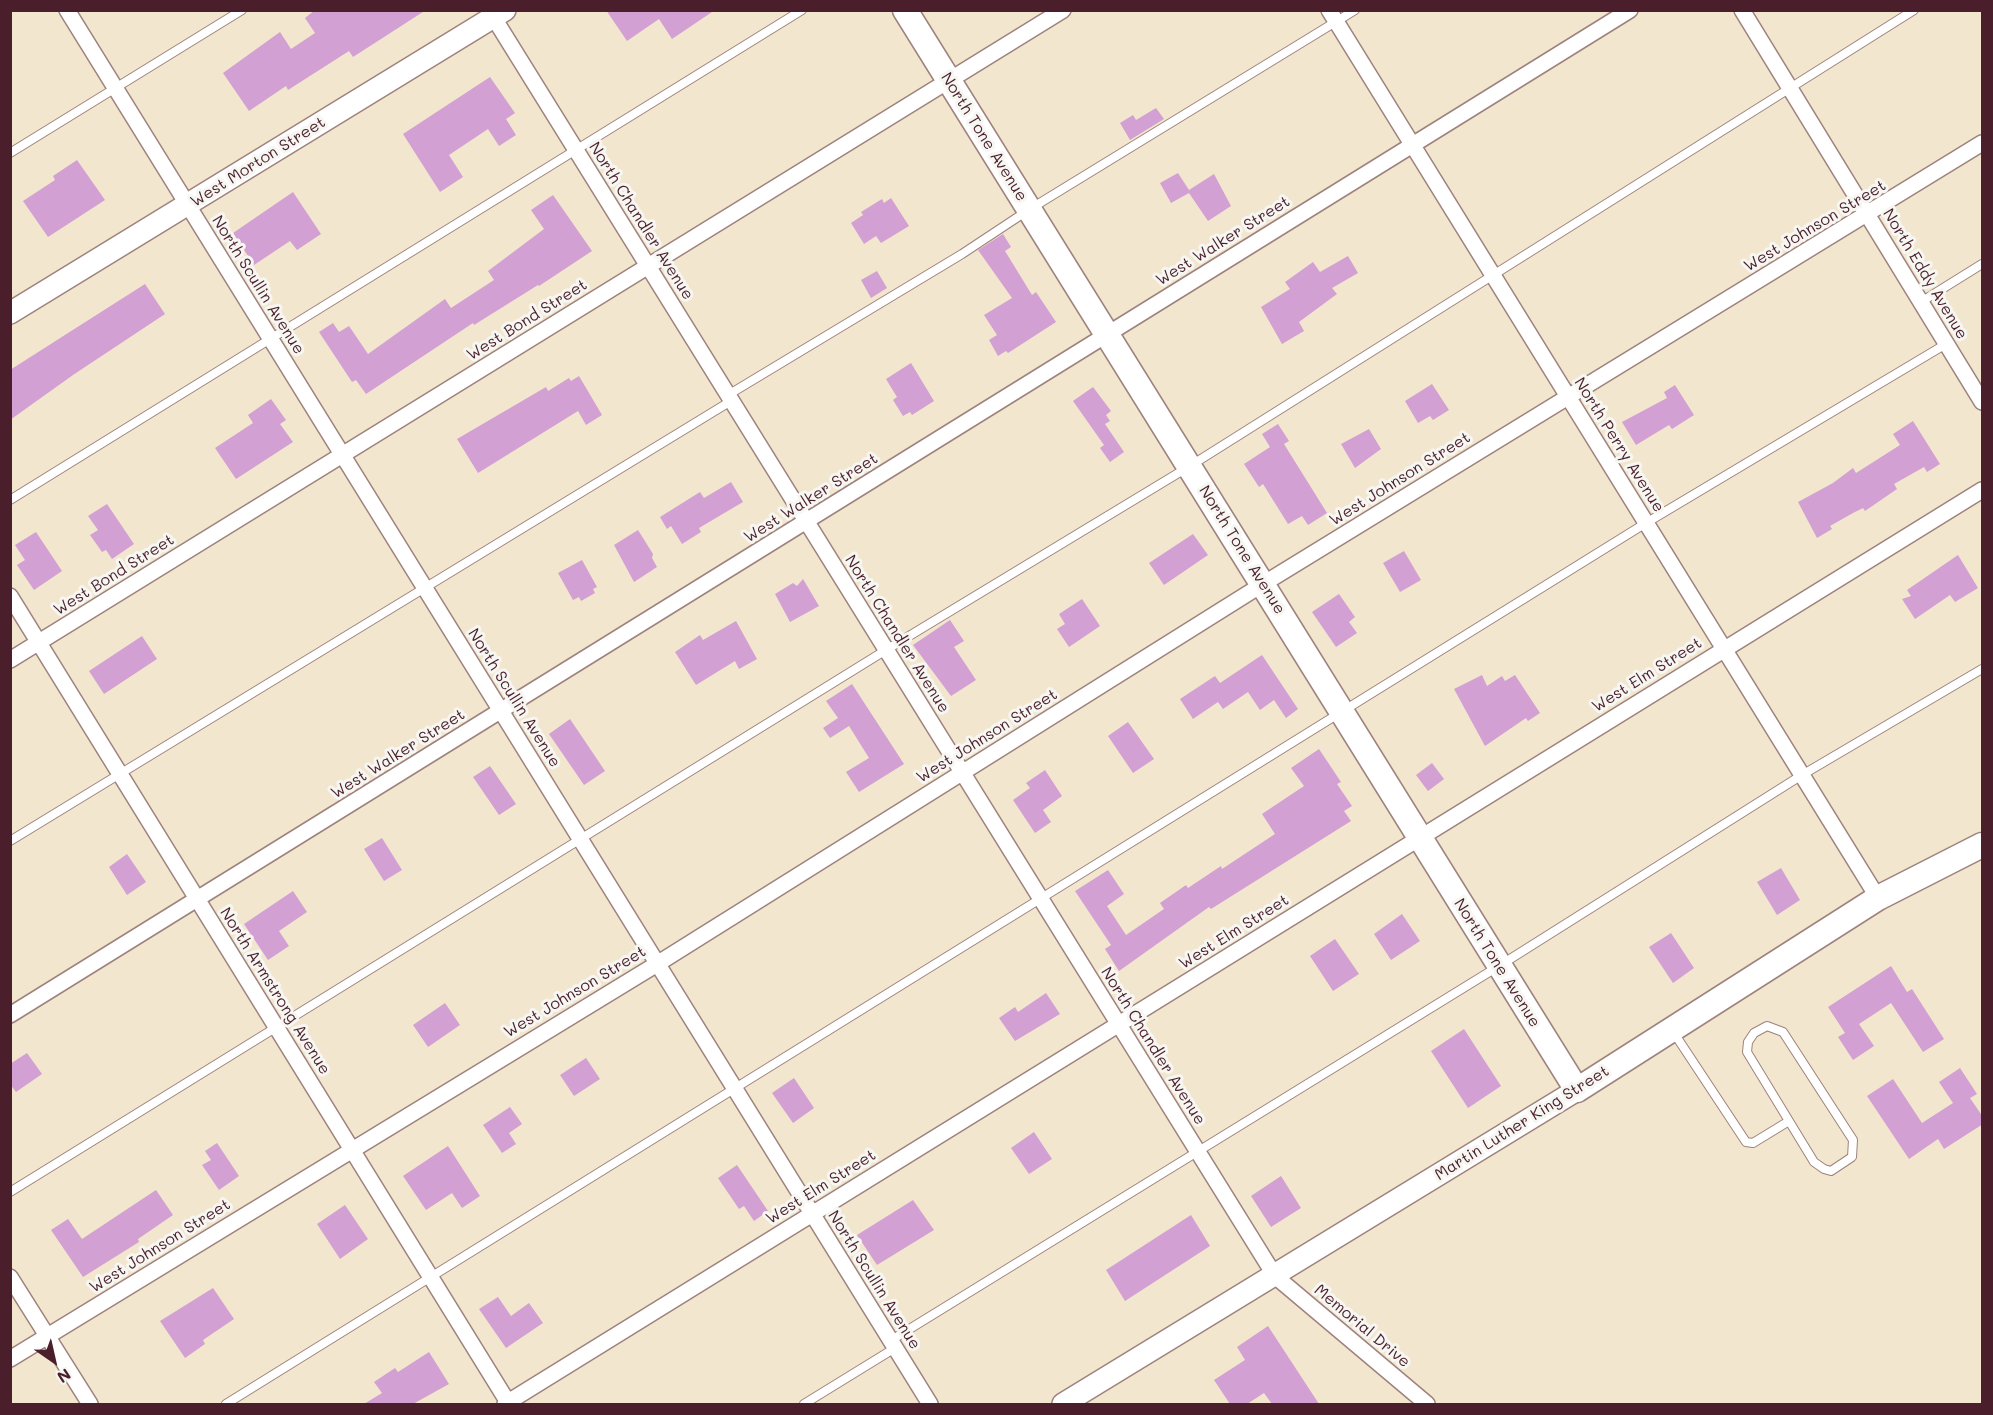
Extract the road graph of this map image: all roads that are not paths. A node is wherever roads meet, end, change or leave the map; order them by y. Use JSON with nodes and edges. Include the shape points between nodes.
{"nodes":[{"id":1,"x":67,"y":10,"type":"edge"},
{"id":2,"x":242,"y":10,"type":"edge"},
{"id":3,"x":802,"y":10,"type":"edge"},
{"id":4,"x":905,"y":10,"type":"edge"},
{"id":5,"x":1063,"y":10,"type":"edge"},
{"id":6,"x":1355,"y":10,"type":"edge"},
{"id":7,"x":1630,"y":10,"type":"edge"},
{"id":8,"x":1742,"y":10,"type":"edge"},
{"id":9,"x":1914,"y":10,"type":"edge"},
{"id":10,"x":496,"y":13,"type":"edge"},
{"id":11,"x":1332,"y":16,"type":"edge"},
{"id":12,"x":949,"y":81,"type":"junction"},
{"id":13,"x":115,"y":88,"type":"junction"},
{"id":14,"x":1789,"y":88,"type":"junction"},
{"id":15,"x":1983,"y":143,"type":"edge"},
{"id":16,"x":1412,"y":145,"type":"junction"},
{"id":17,"x":576,"y":150,"type":"junction"},
{"id":18,"x":10,"y":153,"type":"edge"},
{"id":19,"x":188,"y":206,"type":"junction"},
{"id":20,"x":1030,"y":209,"type":"junction"},
{"id":21,"x":1868,"y":215,"type":"junction"},
{"id":22,"x":1983,"y":264,"type":"edge"},
{"id":23,"x":648,"y":267,"type":"junction"},
{"id":24,"x":1492,"y":275,"type":"junction"},
{"id":25,"x":1921,"y":302,"type":"junction"},
{"id":26,"x":10,"y":313,"type":"edge"},
{"id":27,"x":1109,"y":334,"type":"junction"},
{"id":28,"x":270,"y":339,"type":"junction"},
{"id":29,"x":1946,"y":344,"type":"junction"},
{"id":30,"x":1568,"y":396,"type":"junction"},
{"id":31,"x":729,"y":398,"type":"junction"},
{"id":32,"x":1983,"y":402,"type":"edge"},
{"id":33,"x":342,"y":455,"type":"junction"},
{"id":34,"x":1190,"y":466,"type":"junction"},
{"id":35,"x":1983,"y":490,"type":"edge"},
{"id":36,"x":10,"y":500,"type":"edge"},
{"id":37,"x":807,"y":523,"type":"junction"},
{"id":38,"x":1646,"y":523,"type":"junction"},
{"id":39,"x":1263,"y":584,"type":"junction"},
{"id":40,"x":423,"y":587,"type":"junction"},
{"id":41,"x":10,"y":596,"type":"edge"},
{"id":42,"x":39,"y":642,"type":"junction"},
{"id":43,"x":1724,"y":649,"type":"junction"},
{"id":44,"x":886,"y":650,"type":"junction"},
{"id":45,"x":10,"y":660,"type":"edge"},
{"id":46,"x":1983,"y":669,"type":"edge"},
{"id":47,"x":501,"y":712,"type":"junction"},
{"id":48,"x":1341,"y":712,"type":"junction"},
{"id":49,"x":962,"y":772,"type":"junction"},
{"id":50,"x":120,"y":773,"type":"junction"},
{"id":51,"x":1803,"y":775,"type":"junction"},
{"id":52,"x":580,"y":839,"type":"junction"},
{"id":53,"x":1419,"y":839,"type":"junction"},
{"id":54,"x":10,"y":841,"type":"edge"},
{"id":55,"x":1983,"y":845,"type":"edge"},
{"id":56,"x":1040,"y":897,"type":"junction"},
{"id":57,"x":197,"y":898,"type":"junction"},
{"id":58,"x":1878,"y":898,"type":"junction"},
{"id":59,"x":657,"y":964,"type":"junction"},
{"id":60,"x":1499,"y":966,"type":"junction"},
{"id":61,"x":10,"y":1015,"type":"edge"},
{"id":62,"x":1118,"y":1024,"type":"junction"},
{"id":63,"x":277,"y":1028,"type":"junction"},
{"id":64,"x":1671,"y":1030,"type":"junction"},
{"id":65,"x":735,"y":1090,"type":"junction"},
{"id":66,"x":1576,"y":1090,"type":"junction"},
{"id":67,"x":1788,"y":1121,"type":"junction"},
{"id":68,"x":352,"y":1149,"type":"junction"},
{"id":69,"x":1197,"y":1151,"type":"junction"},
{"id":70,"x":10,"y":1192,"type":"edge"},
{"id":71,"x":812,"y":1214,"type":"junction"},
{"id":72,"x":1275,"y":1276,"type":"junction"},
{"id":73,"x":10,"y":1277,"type":"edge"},
{"id":74,"x":431,"y":1278,"type":"junction"},
{"id":75,"x":47,"y":1336,"type":"junction"},
{"id":76,"x":893,"y":1344,"type":"junction"},
{"id":77,"x":10,"y":1359,"type":"edge"},
{"id":78,"x":90,"y":1404,"type":"edge"},
{"id":79,"x":226,"y":1404,"type":"edge"},
{"id":80,"x":508,"y":1404,"type":"edge"},
{"id":81,"x":804,"y":1404,"type":"edge"},
{"id":82,"x":930,"y":1404,"type":"edge"},
{"id":83,"x":1064,"y":1404,"type":"edge"},
{"id":84,"x":1427,"y":1404,"type":"edge"}],
"edges":[{"from":1,"to":13,"type":"street","name":"North Scullin Avenue"},
{"from":2,"to":13,"type":"lane"},
{"from":3,"to":17,"type":"lane"},
{"from":4,"to":12,"type":"main road","name":"North Tone Avenue"},
{"from":5,"to":12,"type":"street","name":"West Bond Street"},
{"from":6,"to":11,"type":"lane"},
{"from":7,"to":16,"type":"street","name":"West Walker Street"},
{"from":8,"to":14,"type":"street","name":"North Eddy Avenue"},
{"from":9,"to":14,"type":"lane"},
{"from":10,"to":17,"type":"street","name":"North Chandler Avenue"},
{"from":10,"to":19,"type":"street","name":"West Morton Street"},
{"from":11,"to":16,"type":"street","name":"North Perry Avenue"},
{"from":11,"to":20,"type":"lane"},
{"from":12,"to":20,"type":"main road","name":"North Tone Avenue"},
{"from":12,"to":23,"type":"street","name":"West Bond Street"},
{"from":13,"to":18,"type":"lane"},
{"from":13,"to":19,"type":"street","name":"North Scullin Avenue"},
{"from":14,"to":21,"type":"street","name":"North Eddy Avenue"},
{"from":14,"to":24,"type":"lane"},
{"from":15,"to":21,"type":"street","name":"West Johnson Street"},
{"from":16,"to":24,"type":"street","name":"North Perry Avenue"},
{"from":16,"to":27,"type":"street","name":"West Walker Street"},
{"from":17,"to":23,"type":"street","name":"North Chandler Avenue"},
{"from":17,"to":28,"type":"lane"},
{"from":19,"to":26,"type":"street","name":"West Morton Street"},
{"from":19,"to":28,"type":"street","name":"North Scullin Avenue"},
{"from":20,"to":27,"type":"main road","name":"North Tone Avenue"},
{"from":20,"to":31,"type":"lane"},
{"from":21,"to":25,"type":"street","name":"North Eddy Avenue"},
{"from":21,"to":30,"type":"street","name":"West Johnson Street"},
{"from":22,"to":25,"type":"lane"},
{"from":23,"to":31,"type":"street","name":"North Chandler Avenue"},
{"from":23,"to":33,"type":"street","name":"West Bond Street"},
{"from":24,"to":30,"type":"street","name":"North Perry Avenue"},
{"from":24,"to":34,"type":"lane"},
{"from":25,"to":29,"type":"street","name":"North Eddy Avenue"},
{"from":27,"to":34,"type":"main road","name":"North Tone Avenue"},
{"from":27,"to":37,"type":"street","name":"West Walker Street"},
{"from":28,"to":33,"type":"street","name":"North Scullin Avenue"},
{"from":28,"to":36,"type":"lane"},
{"from":29,"to":32,"type":"street","name":"North Eddy Avenue"},
{"from":29,"to":38,"type":"lane"},
{"from":30,"to":38,"type":"street","name":"North Perry Avenue"},
{"from":30,"to":39,"type":"street","name":"West Johnson Street"},
{"from":31,"to":37,"type":"street","name":"North Chandler Avenue"},
{"from":31,"to":40,"type":"lane"},
{"from":33,"to":40,"type":"street","name":"North Scullin Avenue"},
{"from":33,"to":42,"type":"street","name":"West Bond Street"},
{"from":34,"to":39,"type":"main road","name":"North Tone Avenue"},
{"from":34,"to":44,"type":"lane"},
{"from":35,"to":43,"type":"street","name":"West Elm Street"},
{"from":37,"to":44,"type":"street","name":"North Chandler Avenue"},
{"from":37,"to":47,"type":"street","name":"West Walker Street"},
{"from":38,"to":43,"type":"street","name":"North Perry Avenue"},
{"from":38,"to":48,"type":"lane"},
{"from":39,"to":48,"type":"main road","name":"North Tone Avenue"},
{"from":39,"to":49,"type":"street","name":"West Johnson Street"},
{"from":40,"to":47,"type":"street","name":"North Scullin Avenue"},
{"from":40,"to":50,"type":"lane"},
{"from":41,"to":42,"type":"street","name":"North Armstrong Avenue"},
{"from":42,"to":45,"type":"street","name":"West Bond Street"},
{"from":42,"to":50,"type":"street","name":"North Armstrong Avenue"},
{"from":43,"to":51,"type":"street","name":"North Perry Avenue"},
{"from":43,"to":53,"type":"street","name":"West Elm Street"},
{"from":44,"to":49,"type":"street","name":"North Chandler Avenue"},
{"from":44,"to":52,"type":"lane"},
{"from":46,"to":51,"type":"lane"},
{"from":47,"to":52,"type":"street","name":"North Scullin Avenue"},
{"from":47,"to":57,"type":"street","name":"West Walker Street"},
{"from":48,"to":53,"type":"main road","name":"North Tone Avenue"},
{"from":48,"to":56,"type":"lane"},
{"from":49,"to":56,"type":"street","name":"North Chandler Avenue"},
{"from":49,"to":59,"type":"street","name":"West Johnson Street"},
{"from":50,"to":54,"type":"lane"},
{"from":50,"to":57,"type":"street","name":"North Armstrong Avenue"},
{"from":51,"to":58,"type":"street","name":"North Perry Avenue"},
{"from":51,"to":60,"type":"lane"},
{"from":52,"to":59,"type":"street","name":"North Scullin Avenue"},
{"from":52,"to":63,"type":"lane"},
{"from":53,"to":60,"type":"main road","name":"North Tone Avenue"},
{"from":53,"to":62,"type":"street","name":"West Elm Street"},
{"from":55,"to":58,"type":"main road","name":"Martin Luther King Street"},
{"from":56,"to":62,"type":"street","name":"North Chandler Avenue"},
{"from":56,"to":65,"type":"lane"},
{"from":57,"to":61,"type":"street","name":"West Walker Street"},
{"from":57,"to":63,"type":"street","name":"North Armstrong Avenue"},
{"from":58,"to":64,"type":"main road","name":"Martin Luther King Street"},
{"from":59,"to":65,"type":"street","name":"North Scullin Avenue"},
{"from":59,"to":68,"type":"street","name":"West Johnson Street"},
{"from":60,"to":66,"type":"main road","name":"North Tone Avenue"},
{"from":60,"to":69,"type":"lane"},
{"from":62,"to":69,"type":"street","name":"North Chandler Avenue"},
{"from":62,"to":71,"type":"street","name":"West Elm Street"},
{"from":63,"to":68,"type":"street","name":"North Armstrong Avenue"},
{"from":63,"to":70,"type":"lane"},
{"from":64,"to":66,"type":"main road","name":"Martin Luther King Street"},
{"from":64,"to":67,"type":"lane","via":[[1746,1142],[1753,1143]]},
{"from":65,"to":71,"type":"street","name":"North Scullin Avenue"},
{"from":65,"to":74,"type":"lane"},
{"from":66,"to":72,"type":"street","name":"Martin Luther King Street"},
{"from":67,"to":67,"type":"lane","via":[[1747,1052],[1754,1033],[1767,1026],[1783,1032],[1853,1140],[1852,1157],[1831,1171],[1824,1169],[1814,1162]]},
{"from":68,"to":74,"type":"street","name":"North Armstrong Avenue"},
{"from":68,"to":75,"type":"street","name":"West Johnson Street"},
{"from":69,"to":72,"type":"street","name":"North Chandler Avenue"},
{"from":69,"to":76,"type":"lane"},
{"from":71,"to":76,"type":"street","name":"North Scullin Avenue"},
{"from":71,"to":80,"type":"street","name":"West Elm Street"},
{"from":72,"to":83,"type":"street","name":"Martin Luther King Street"},
{"from":72,"to":84,"type":"street","name":"Memorial Drive"},
{"from":73,"to":75,"type":"street"},
{"from":74,"to":79,"type":"lane"},
{"from":74,"to":80,"type":"street","name":"North Armstrong Avenue"},
{"from":75,"to":77,"type":"street","name":"West Johnson Street"},
{"from":75,"to":78,"type":"street"},
{"from":76,"to":81,"type":"lane"},
{"from":76,"to":82,"type":"street","name":"North Scullin Avenue"}]}
